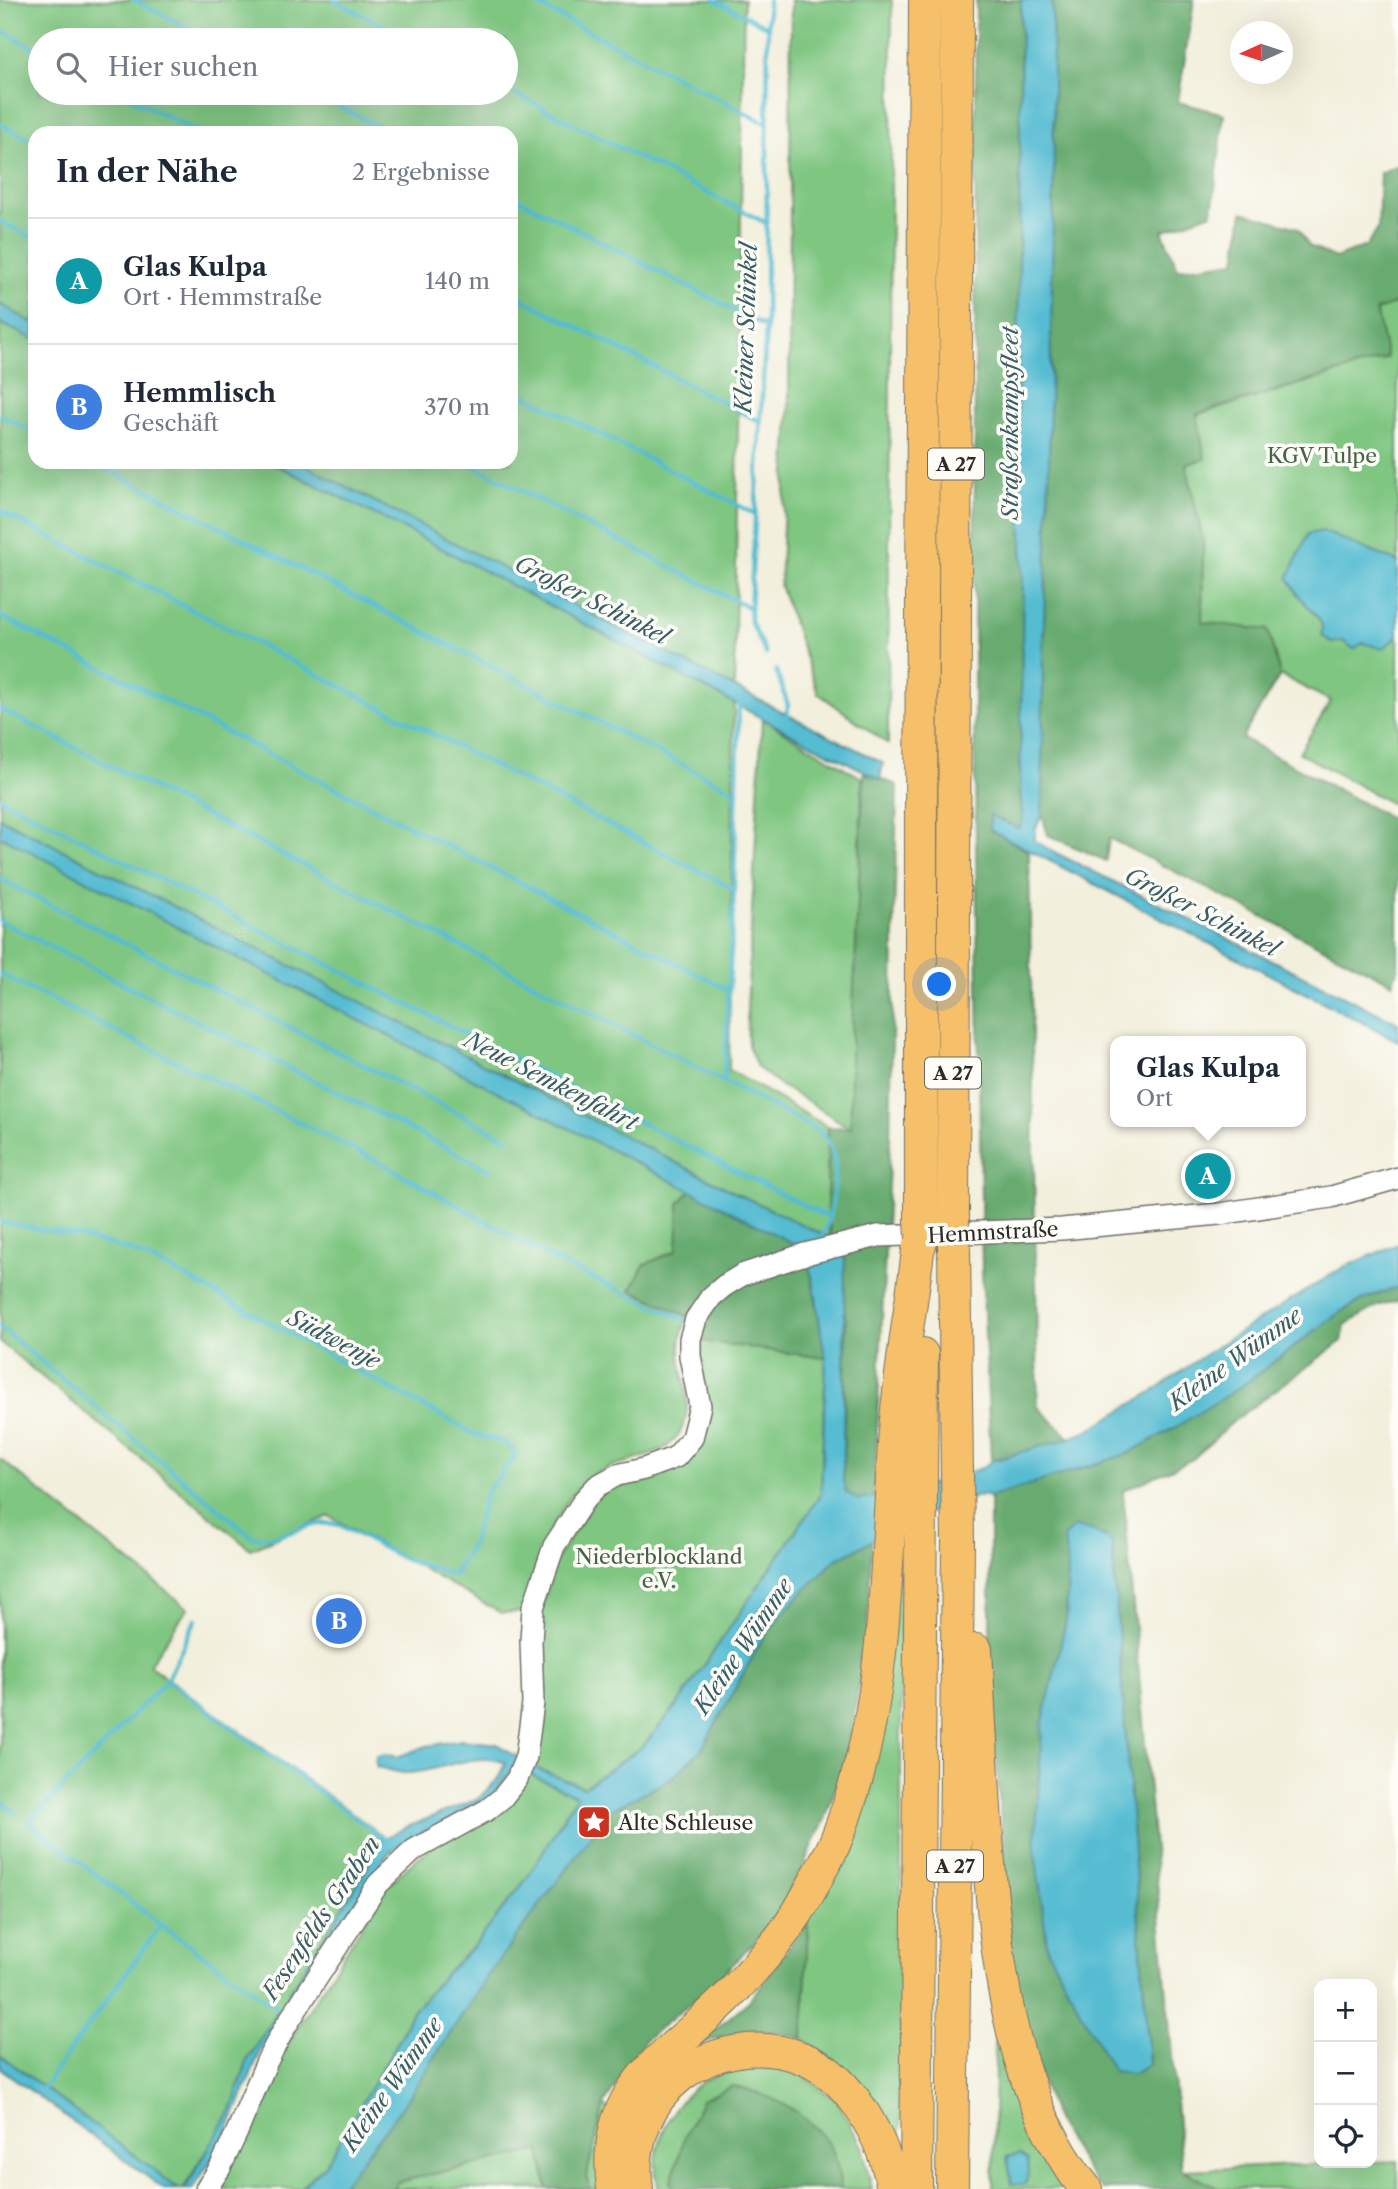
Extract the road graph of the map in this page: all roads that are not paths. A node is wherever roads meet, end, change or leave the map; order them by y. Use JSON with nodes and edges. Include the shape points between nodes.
{"nodes":[{"id":1,"x":925,"y":0,"type":"edge"},
{"id":2,"x":957,"y":0,"type":"edge"},
{"id":3,"x":1398,"y":1178,"type":"edge"},
{"id":4,"x":908,"y":1442,"type":"junction"},
{"id":5,"x":965,"y":1544,"type":"junction"},
{"id":6,"x":206,"y":2189,"type":"edge"},
{"id":7,"x":613,"y":2189,"type":"edge"},
{"id":8,"x":637,"y":2189,"type":"edge"},
{"id":9,"x":892,"y":2189,"type":"edge"},
{"id":10,"x":916,"y":2189,"type":"edge"},
{"id":11,"x":952,"y":2189,"type":"edge"},
{"id":12,"x":1086,"y":2189,"type":"edge"}],
"edges":[{"from":1,"to":4,"type":"highway","number":"A 27","via":[[920,1239]]},
{"from":2,"to":5,"type":"highway","number":"A 27","via":[[953,1233]]},
{"from":3,"to":6,"type":"street","name":"Hemmstraße","via":[[1331,1197],[1219,1214],[982,1234],[878,1237],[742,1275],[711,1297],[696,1319],[690,1339],[700,1406],[692,1438],[676,1457],[597,1486],[554,1546],[533,1608],[533,1703],[526,1757],[517,1779],[495,1804],[414,1850],[378,1884],[285,2027]]},
{"from":4,"to":7,"type":"highway","via":[[886,1570],[870,1723],[860,1769],[832,1850],[795,1916],[759,1962],[637,2081],[615,2133],[610,2157]]},
{"from":4,"to":10,"type":"highway","number":"A 27","via":[[920,1568]]},
{"from":5,"to":11,"type":"highway","number":"A 27"},
{"from":5,"to":12,"type":"highway","via":[[994,1922],[1008,2014],[1036,2105],[1068,2166]]},
{"from":8,"to":9,"type":"highway","via":[[634,2170],[642,2132],[653,2103],[674,2080],[725,2053],[766,2049],[803,2059],[835,2077],[863,2112]]}]}
